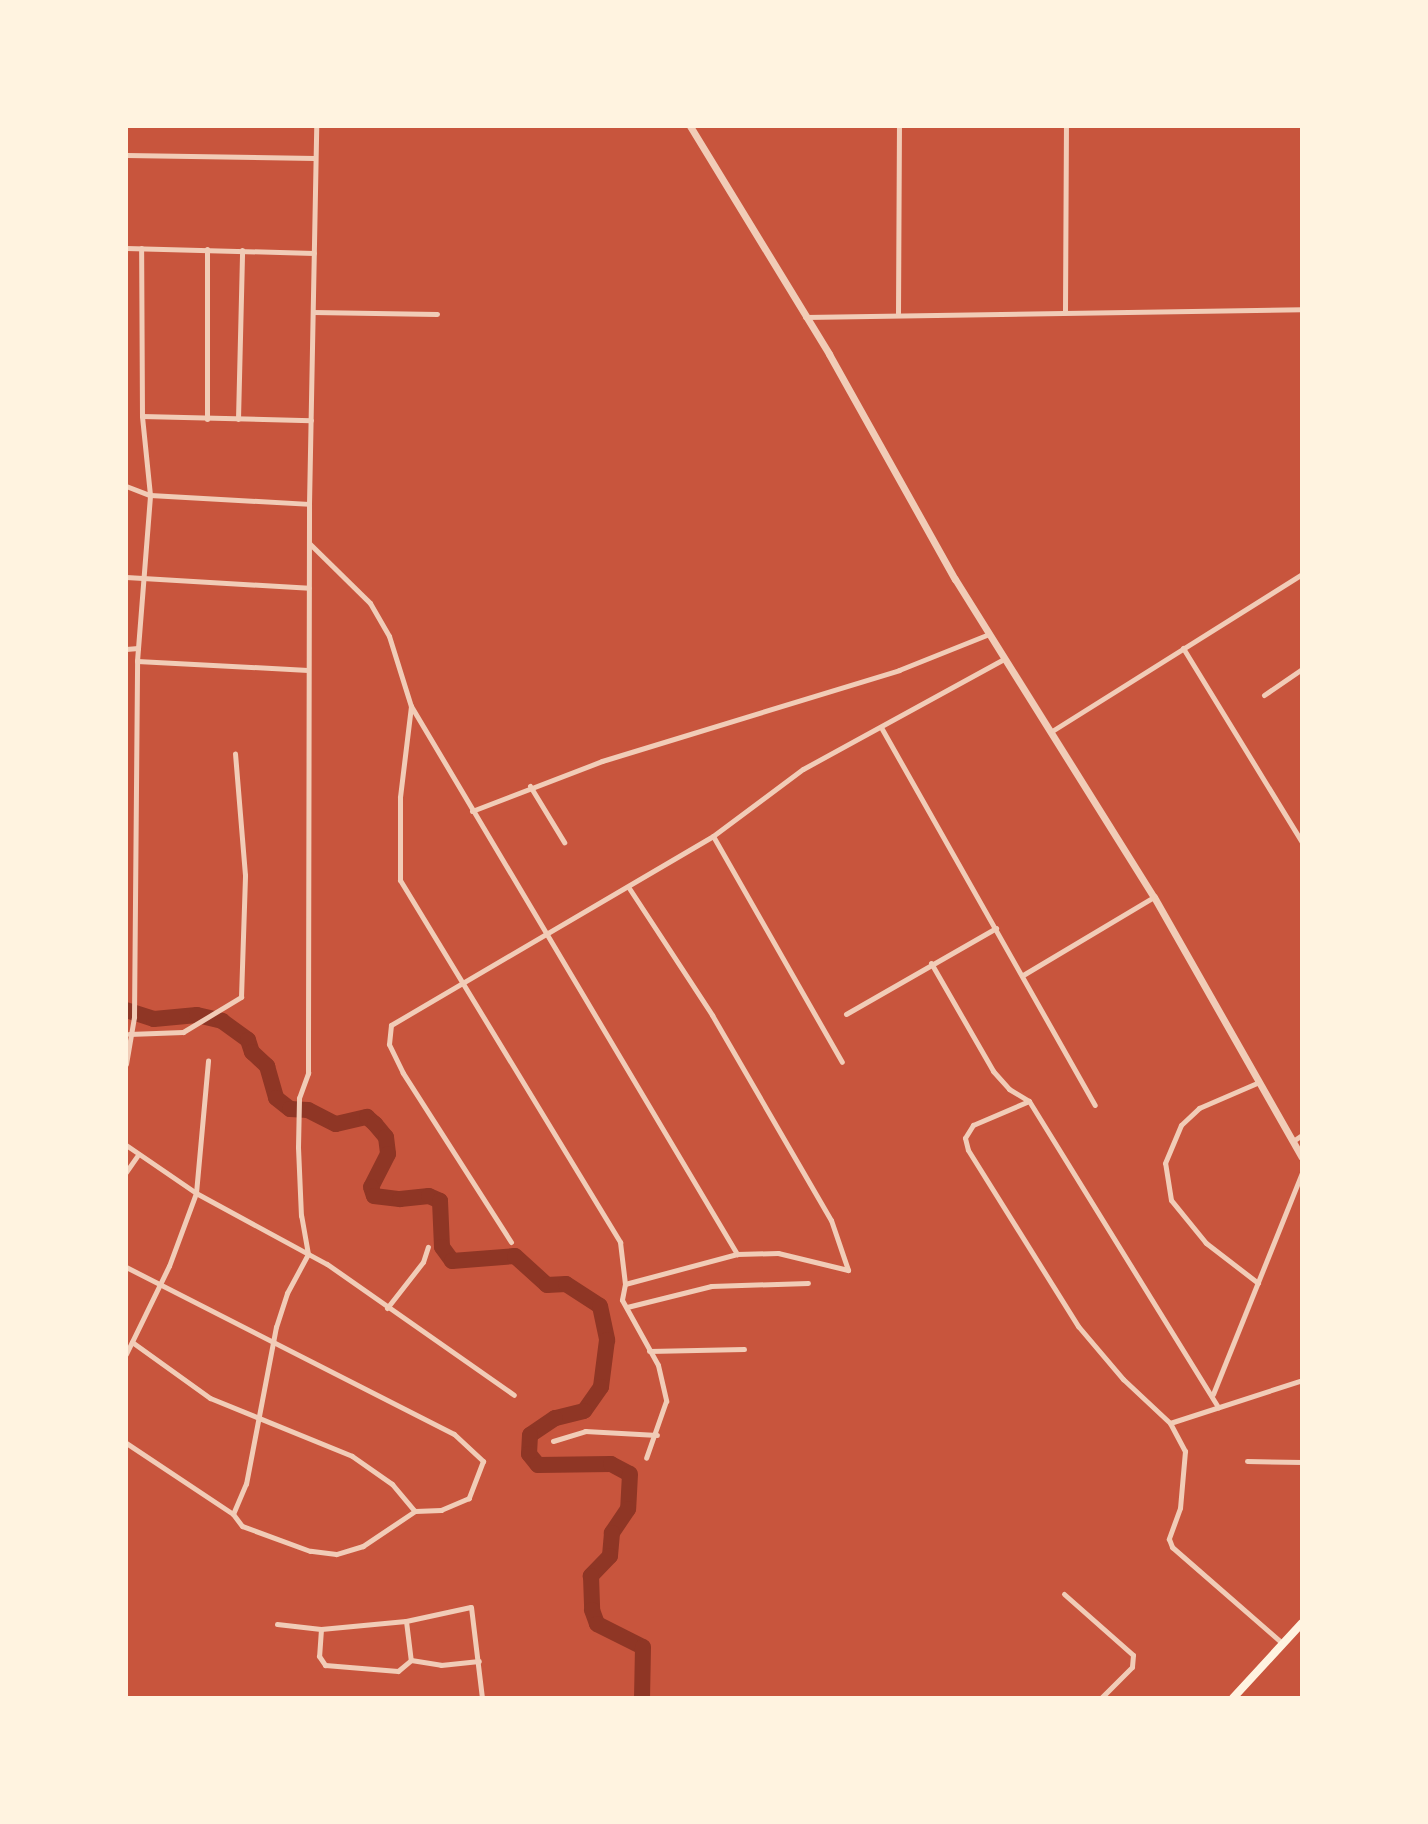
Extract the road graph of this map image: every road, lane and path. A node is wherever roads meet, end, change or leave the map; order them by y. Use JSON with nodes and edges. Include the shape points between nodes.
{"nodes":[{"id":1,"x":316,"y":126,"type":"edge"},
{"id":2,"x":690,"y":126,"type":"edge"},
{"id":3,"x":900,"y":126,"type":"edge"},
{"id":4,"x":1066,"y":126,"type":"edge"},
{"id":5,"x":126,"y":155,"type":"edge"},
{"id":6,"x":315,"y":158,"type":"junction"},
{"id":7,"x":126,"y":248,"type":"edge"},
{"id":8,"x":141,"y":248,"type":"junction"},
{"id":9,"x":207,"y":249,"type":"junction"},
{"id":10,"x":242,"y":250,"type":"junction"},
{"id":11,"x":314,"y":253,"type":"junction"},
{"id":12,"x":1302,"y":309,"type":"edge"},
{"id":13,"x":1065,"y":311,"type":"junction"},
{"id":14,"x":313,"y":312,"type":"junction"},
{"id":15,"x":898,"y":313,"type":"junction"},
{"id":16,"x":437,"y":314,"type":"dead end"},
{"id":17,"x":805,"y":317,"type":"junction"},
{"id":18,"x":142,"y":416,"type":"junction"},
{"id":19,"x":207,"y":419,"type":"junction"},
{"id":20,"x":238,"y":419,"type":"junction"},
{"id":21,"x":311,"y":420,"type":"junction"},
{"id":22,"x":126,"y":486,"type":"edge"},
{"id":23,"x":150,"y":495,"type":"junction"},
{"id":24,"x":309,"y":504,"type":"junction"},
{"id":25,"x":310,"y":543,"type":"junction"},
{"id":26,"x":1302,"y":574,"type":"edge"},
{"id":27,"x":126,"y":577,"type":"edge"},
{"id":28,"x":141,"y":577,"type":"junction"},
{"id":29,"x":309,"y":588,"type":"junction"},
{"id":30,"x":989,"y":634,"type":"junction"},
{"id":31,"x":138,"y":648,"type":"junction"},
{"id":32,"x":1183,"y":648,"type":"junction"},
{"id":33,"x":126,"y":649,"type":"edge"},
{"id":34,"x":1004,"y":659,"type":"junction"},
{"id":35,"x":137,"y":661,"type":"junction"},
{"id":36,"x":1302,"y":669,"type":"edge"},
{"id":37,"x":308,"y":670,"type":"junction"},
{"id":38,"x":1264,"y":695,"type":"dead end"},
{"id":39,"x":411,"y":706,"type":"junction"},
{"id":40,"x":882,"y":729,"type":"junction"},
{"id":41,"x":1052,"y":731,"type":"junction"},
{"id":42,"x":235,"y":753,"type":"dead end"},
{"id":43,"x":530,"y":786,"type":"junction"},
{"id":44,"x":472,"y":811,"type":"junction"},
{"id":45,"x":713,"y":836,"type":"junction"},
{"id":46,"x":564,"y":842,"type":"dead end"},
{"id":47,"x":1302,"y":842,"type":"edge"},
{"id":48,"x":629,"y":888,"type":"junction"},
{"id":49,"x":1154,"y":897,"type":"junction"},
{"id":50,"x":996,"y":928,"type":"junction"},
{"id":51,"x":546,"y":934,"type":"junction"},
{"id":52,"x":931,"y":963,"type":"junction"},
{"id":53,"x":1023,"y":975,"type":"junction"},
{"id":54,"x":460,"y":982,"type":"junction"},
{"id":55,"x":846,"y":1014,"type":"dead end"},
{"id":56,"x":129,"y":1034,"type":"junction"},
{"id":57,"x":208,"y":1061,"type":"dead end"},
{"id":58,"x":842,"y":1062,"type":"dead end"},
{"id":59,"x":126,"y":1064,"type":"edge"},
{"id":60,"x":1259,"y":1082,"type":"junction"},
{"id":61,"x":1029,"y":1101,"type":"junction"},
{"id":62,"x":1096,"y":1105,"type":"dead end"},
{"id":63,"x":1302,"y":1135,"type":"edge"},
{"id":64,"x":1293,"y":1141,"type":"junction"},
{"id":65,"x":126,"y":1145,"type":"edge"},
{"id":66,"x":137,"y":1156,"type":"junction"},
{"id":67,"x":1302,"y":1157,"type":"edge"},
{"id":68,"x":126,"y":1172,"type":"edge"},
{"id":69,"x":1302,"y":1173,"type":"edge"},
{"id":70,"x":196,"y":1193,"type":"junction"},
{"id":71,"x":511,"y":1242,"type":"dead end"},
{"id":72,"x":428,"y":1247,"type":"dead end"},
{"id":73,"x":308,"y":1254,"type":"junction"},
{"id":74,"x":737,"y":1254,"type":"junction"},
{"id":75,"x":126,"y":1268,"type":"edge"},
{"id":76,"x":808,"y":1283,"type":"dead end"},
{"id":77,"x":1258,"y":1283,"type":"junction"},
{"id":78,"x":625,"y":1284,"type":"junction"},
{"id":79,"x":159,"y":1285,"type":"junction"},
{"id":80,"x":626,"y":1307,"type":"junction"},
{"id":81,"x":387,"y":1308,"type":"junction"},
{"id":82,"x":132,"y":1342,"type":"junction"},
{"id":83,"x":272,"y":1344,"type":"junction"},
{"id":84,"x":744,"y":1349,"type":"dead end"},
{"id":85,"x":649,"y":1351,"type":"junction"},
{"id":86,"x":126,"y":1354,"type":"edge"},
{"id":87,"x":1302,"y":1380,"type":"edge"},
{"id":88,"x":1213,"y":1394,"type":"junction"},
{"id":89,"x":514,"y":1395,"type":"dead end"},
{"id":90,"x":1218,"y":1407,"type":"junction"},
{"id":91,"x":259,"y":1418,"type":"junction"},
{"id":92,"x":1170,"y":1423,"type":"junction"},
{"id":93,"x":657,"y":1435,"type":"junction"},
{"id":94,"x":552,"y":1441,"type":"dead end"},
{"id":95,"x":126,"y":1443,"type":"edge"},
{"id":96,"x":646,"y":1458,"type":"dead end"},
{"id":97,"x":1247,"y":1461,"type":"dead end"},
{"id":98,"x":1302,"y":1462,"type":"edge"},
{"id":99,"x":415,"y":1511,"type":"junction"},
{"id":100,"x":233,"y":1514,"type":"junction"},
{"id":101,"x":1064,"y":1594,"type":"dead end"},
{"id":102,"x":406,"y":1621,"type":"junction"},
{"id":103,"x":1302,"y":1623,"type":"edge"},
{"id":104,"x":277,"y":1624,"type":"dead end"},
{"id":105,"x":321,"y":1629,"type":"junction"},
{"id":106,"x":1283,"y":1644,"type":"junction"},
{"id":107,"x":411,"y":1660,"type":"junction"},
{"id":108,"x":479,"y":1661,"type":"junction"},
{"id":109,"x":232,"y":1698,"type":"edge"},
{"id":110,"x":364,"y":1698,"type":"edge"},
{"id":111,"x":482,"y":1698,"type":"edge"},
{"id":112,"x":1101,"y":1698,"type":"edge"},
{"id":113,"x":1234,"y":1698,"type":"edge"}],
"edges":[{"from":1,"to":6,"type":"street"},
{"from":2,"to":17,"type":"street"},
{"from":3,"to":15,"type":"street"},
{"from":4,"to":13,"type":"street"},
{"from":5,"to":6,"type":"street"},
{"from":6,"to":11,"type":"street"},
{"from":7,"to":8,"type":"street"},
{"from":8,"to":9,"type":"street"},
{"from":8,"to":18,"type":"street"},
{"from":9,"to":10,"type":"street"},
{"from":9,"to":19,"type":"street"},
{"from":10,"to":11,"type":"street"},
{"from":10,"to":20,"type":"street"},
{"from":11,"to":14,"type":"street"},
{"from":12,"to":13,"type":"street"},
{"from":13,"to":15,"type":"street"},
{"from":14,"to":16,"type":"street"},
{"from":14,"to":21,"type":"street"},
{"from":15,"to":17,"type":"street"},
{"from":17,"to":30,"type":"street"},
{"from":18,"to":19,"type":"street"},
{"from":18,"to":23,"type":"street"},
{"from":19,"to":20,"type":"street"},
{"from":20,"to":21,"type":"street"},
{"from":21,"to":24,"type":"street"},
{"from":22,"to":23,"type":"street"},
{"from":23,"to":24,"type":"street"},
{"from":23,"to":28,"type":"street"},
{"from":24,"to":25,"type":"street"},
{"from":25,"to":29,"type":"street"},
{"from":25,"to":39,"type":"street","via":[[370,603],[389,636]]},
{"from":26,"to":32,"type":"street"},
{"from":27,"to":28,"type":"street"},
{"from":28,"to":29,"type":"street"},
{"from":28,"to":31,"type":"street"},
{"from":29,"to":37,"type":"street"},
{"from":30,"to":34,"type":"street"},
{"from":30,"to":43,"type":"street","via":[[900,670]]},
{"from":31,"to":33,"type":"street"},
{"from":31,"to":35,"type":"street"},
{"from":32,"to":41,"type":"street"},
{"from":32,"to":47,"type":"street"},
{"from":34,"to":40,"type":"street"},
{"from":34,"to":41,"type":"street"},
{"from":35,"to":37,"type":"street"},
{"from":35,"to":56,"type":"street","via":[[134,1017]]},
{"from":36,"to":38,"type":"street"},
{"from":37,"to":73,"type":"street","via":[[308,1073],[299,1098],[298,1126],[301,1216]]},
{"from":39,"to":44,"type":"street"},
{"from":39,"to":54,"type":"street","via":[[400,796],[400,880]]},
{"from":40,"to":45,"type":"street","via":[[803,769]]},
{"from":40,"to":50,"type":"street"},
{"from":41,"to":49,"type":"street"},
{"from":42,"to":56,"type":"street","via":[[244,875],[241,997],[183,1032]]},
{"from":43,"to":44,"type":"street"},
{"from":43,"to":46,"type":"street"},
{"from":44,"to":51,"type":"street"},
{"from":45,"to":48,"type":"street"},
{"from":45,"to":58,"type":"street"},
{"from":48,"to":51,"type":"street"},
{"from":48,"to":74,"type":"street","via":[[712,1015],[831,1220],[848,1270],[778,1253]]},
{"from":49,"to":53,"type":"street"},
{"from":49,"to":60,"type":"street"},
{"from":50,"to":52,"type":"street"},
{"from":50,"to":53,"type":"street"},
{"from":51,"to":54,"type":"street"},
{"from":51,"to":74,"type":"street"},
{"from":52,"to":55,"type":"street"},
{"from":52,"to":61,"type":"street","via":[[993,1071],[1009,1089]]},
{"from":53,"to":62,"type":"street"},
{"from":54,"to":71,"type":"street","via":[[391,1025],[389,1044]]},
{"from":54,"to":78,"type":"street","via":[[620,1242]]},
{"from":56,"to":59,"type":"street"},
{"from":57,"to":70,"type":"street"},
{"from":60,"to":64,"type":"street"},
{"from":60,"to":77,"type":"street","via":[[1199,1108],[1181,1125],[1165,1163],[1171,1200],[1206,1244]]},
{"from":61,"to":88,"type":"street"},
{"from":61,"to":92,"type":"street","via":[[974,1125],[965,1138],[968,1150],[1078,1326],[1122,1379]]},
{"from":63,"to":64,"type":"street"},
{"from":64,"to":67,"type":"street"},
{"from":65,"to":66,"type":"street"},
{"from":66,"to":68,"type":"street"},
{"from":66,"to":70,"type":"street"},
{"from":69,"to":77,"type":"street"},
{"from":70,"to":73,"type":"street"},
{"from":70,"to":79,"type":"street"},
{"from":72,"to":81,"type":"street","via":[[424,1262]]},
{"from":73,"to":81,"type":"street"},
{"from":73,"to":83,"type":"street","via":[[287,1293]]},
{"from":74,"to":78,"type":"street"},
{"from":75,"to":79,"type":"street"},
{"from":76,"to":80,"type":"street","via":[[711,1286]]},
{"from":77,"to":88,"type":"street"},
{"from":78,"to":80,"type":"street","via":[[622,1300]]},
{"from":79,"to":82,"type":"street"},
{"from":79,"to":83,"type":"street"},
{"from":80,"to":85,"type":"street"},
{"from":81,"to":89,"type":"street"},
{"from":82,"to":86,"type":"street"},
{"from":82,"to":91,"type":"street","via":[[186,1384]]},
{"from":83,"to":91,"type":"street"},
{"from":83,"to":99,"type":"street","via":[[454,1434],[478,1453],[483,1461],[481,1473],[469,1498],[441,1510]]},
{"from":84,"to":85,"type":"street"},
{"from":85,"to":93,"type":"street","via":[[658,1364],[666,1401]]},
{"from":87,"to":90,"type":"street"},
{"from":88,"to":90,"type":"street"},
{"from":90,"to":92,"type":"street"},
{"from":91,"to":99,"type":"street","via":[[352,1456],[392,1484]]},
{"from":91,"to":100,"type":"street","via":[[246,1484]]},
{"from":92,"to":106,"type":"street","via":[[1185,1451],[1172,1548]]},
{"from":93,"to":94,"type":"street","via":[[585,1431]]},
{"from":93,"to":96,"type":"street"},
{"from":95,"to":100,"type":"street"},
{"from":97,"to":98,"type":"street"},
{"from":99,"to":100,"type":"street","via":[[362,1546],[336,1554],[269,1538],[242,1526]]},
{"from":101,"to":112,"type":"street","via":[[1133,1655],[1132,1667]]},
{"from":102,"to":105,"type":"street"},
{"from":102,"to":107,"type":"street"},
{"from":102,"to":108,"type":"street","via":[[471,1607]]},
{"from":103,"to":106,"type":"main road"},
{"from":104,"to":105,"type":"street"},
{"from":105,"to":107,"type":"street","via":[[319,1656],[325,1665],[398,1671]]},
{"from":106,"to":113,"type":"main road"},
{"from":107,"to":108,"type":"street","via":[[441,1665]]},
{"from":108,"to":111,"type":"street"},
{"from":109,"to":110,"type":"street"}]}
